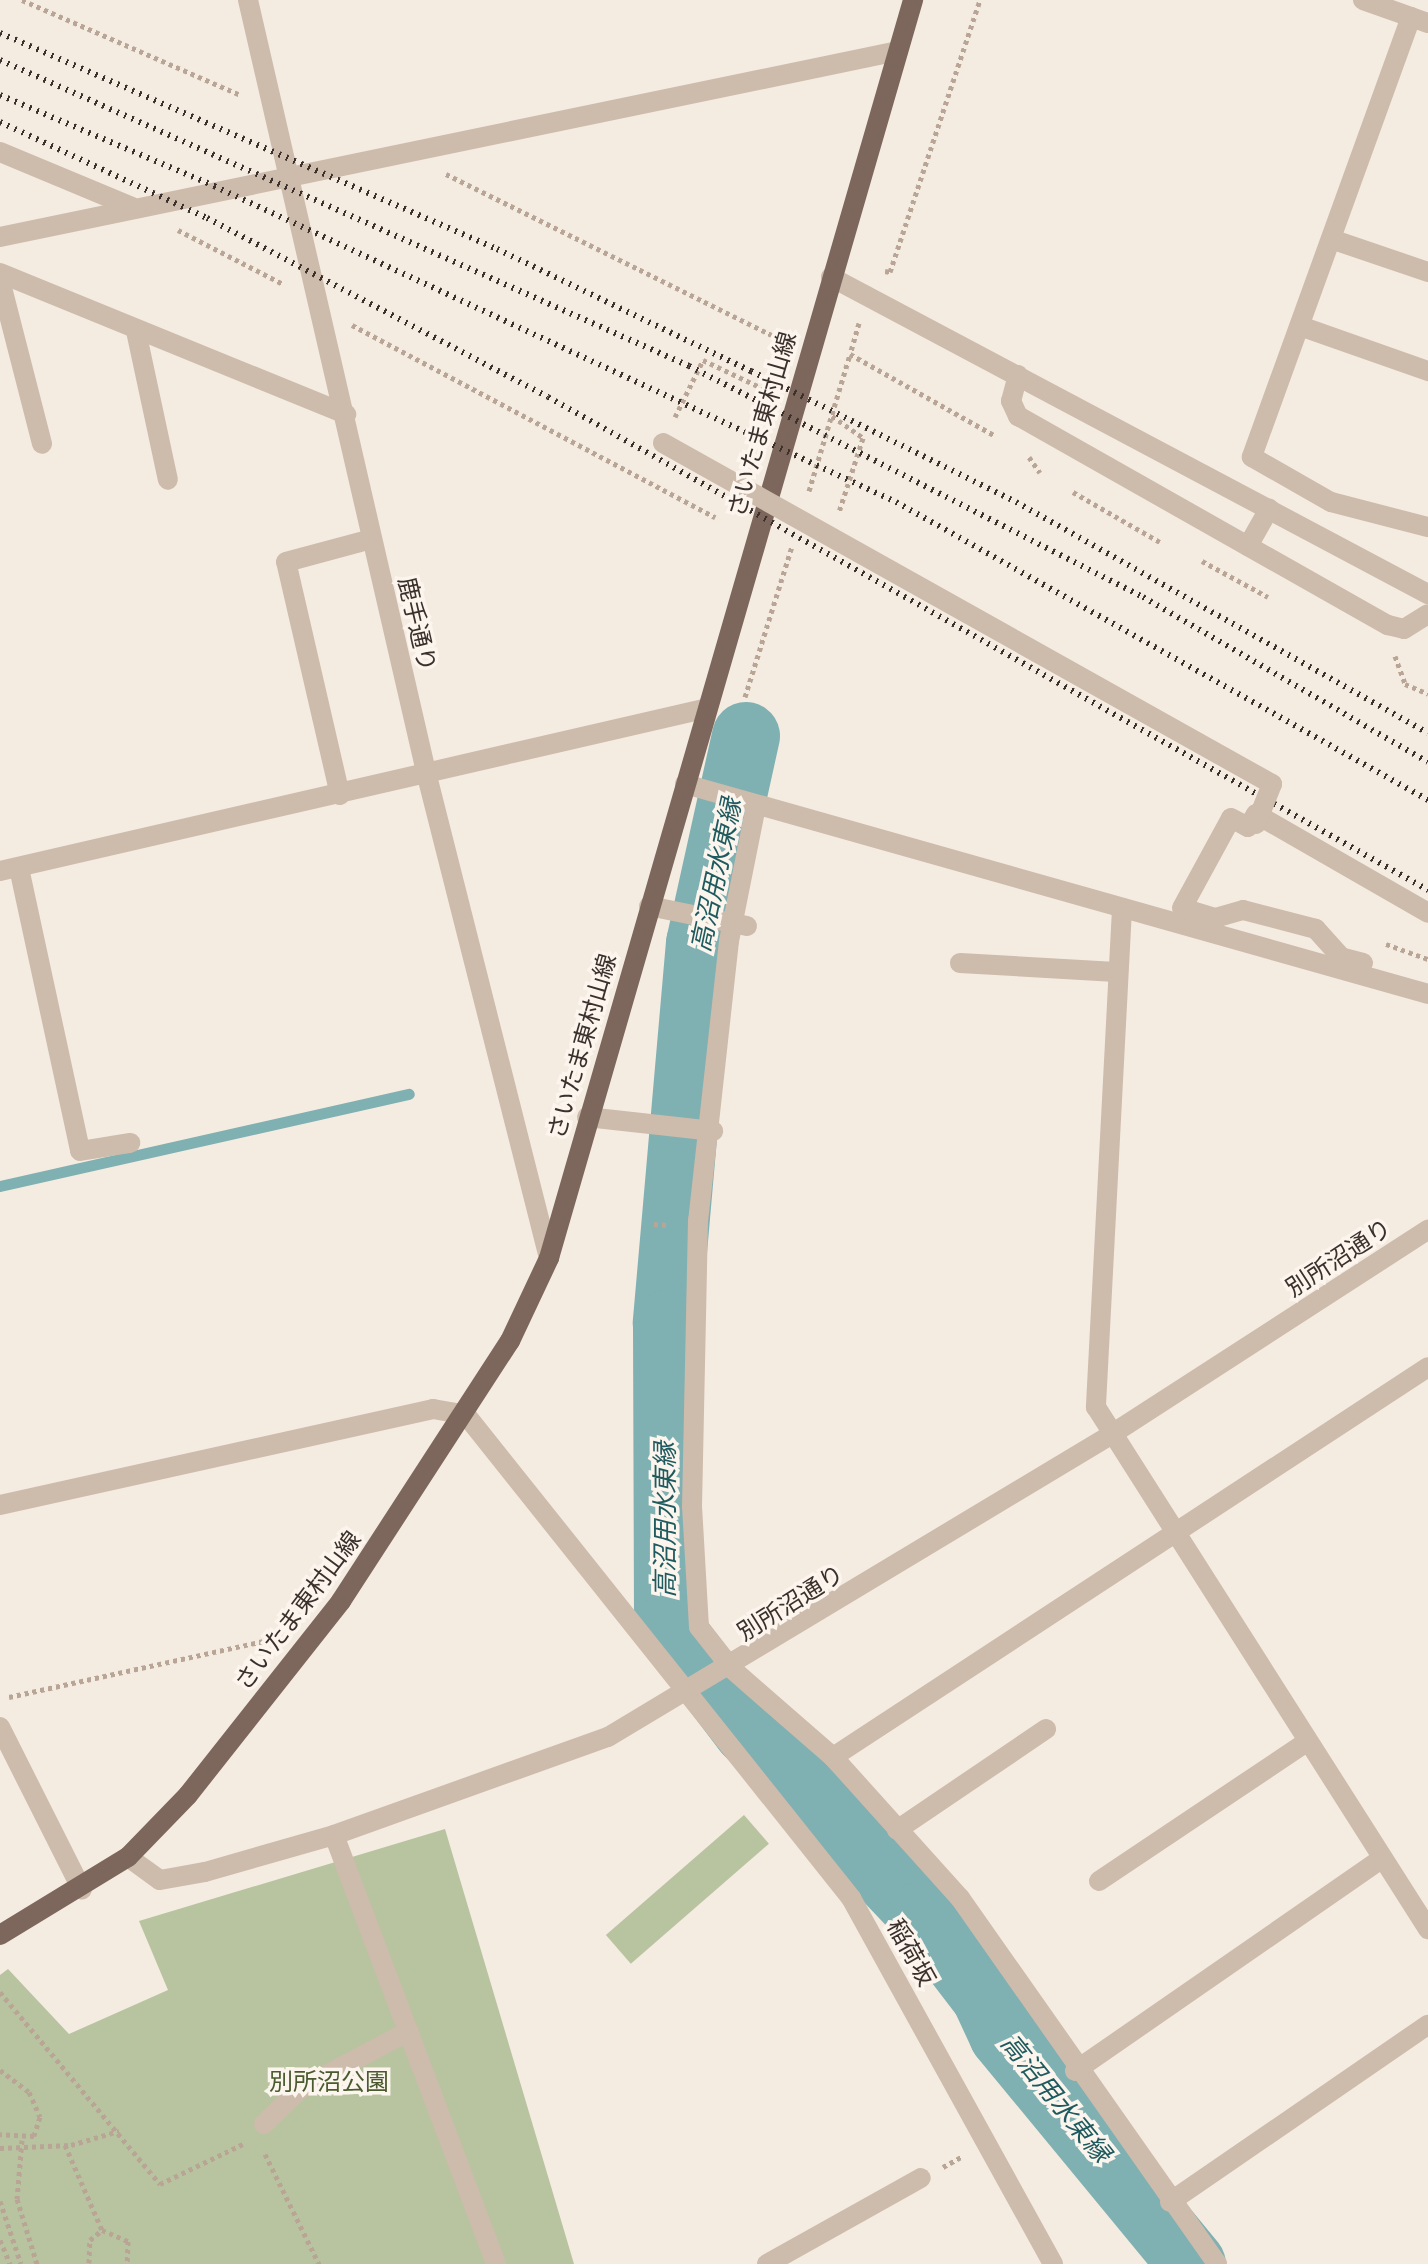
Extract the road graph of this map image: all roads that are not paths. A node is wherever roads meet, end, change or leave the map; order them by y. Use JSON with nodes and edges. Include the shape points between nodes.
{"nodes":[{"id":1,"x":248,"y":0,"type":"edge"},
{"id":2,"x":913,"y":0,"type":"edge"},
{"id":3,"x":1363,"y":0,"type":"edge"},
{"id":4,"x":1419,"y":20,"type":"edge"},
{"id":5,"x":898,"y":51,"type":"junction"},
{"id":6,"x":0,"y":152,"type":"edge"},
{"id":7,"x":286,"y":173,"type":"junction"},
{"id":8,"x":132,"y":207,"type":"junction"},
{"id":9,"x":0,"y":237,"type":"edge"},
{"id":10,"x":1331,"y":239,"type":"junction"},
{"id":11,"x":1428,"y":272,"type":"edge"},
{"id":12,"x":0,"y":273,"type":"edge"},
{"id":13,"x":831,"y":277,"type":"junction"},
{"id":14,"x":0,"y":280,"type":"edge"},
{"id":15,"x":1300,"y":326,"type":"junction"},
{"id":16,"x":136,"y":331,"type":"junction"},
{"id":17,"x":1428,"y":371,"type":"edge"},
{"id":18,"x":1018,"y":375,"type":"junction"},
{"id":19,"x":346,"y":414,"type":"junction"},
{"id":20,"x":663,"y":443,"type":"road end"},
{"id":21,"x":42,"y":444,"type":"dead end"},
{"id":22,"x":168,"y":480,"type":"dead end"},
{"id":23,"x":1269,"y":509,"type":"junction"},
{"id":24,"x":1428,"y":527,"type":"edge"},
{"id":25,"x":372,"y":539,"type":"junction"},
{"id":26,"x":1248,"y":546,"type":"junction"},
{"id":27,"x":1428,"y":594,"type":"edge"},
{"id":28,"x":1428,"y":614,"type":"edge"},
{"id":29,"x":704,"y":709,"type":"junction"},
{"id":30,"x":427,"y":776,"type":"junction"},
{"id":31,"x":685,"y":784,"type":"junction"},
{"id":32,"x":340,"y":795,"type":"junction"},
{"id":33,"x":751,"y":804,"type":"junction"},
{"id":34,"x":1256,"y":824,"type":"dead end"},
{"id":35,"x":9,"y":870,"type":"edge"},
{"id":36,"x":649,"y":906,"type":"junction"},
{"id":37,"x":1122,"y":909,"type":"junction"},
{"id":38,"x":1428,"y":913,"type":"edge"},
{"id":39,"x":731,"y":924,"type":"junction"},
{"id":40,"x":960,"y":963,"type":"dead end"},
{"id":41,"x":1116,"y":972,"type":"junction"},
{"id":42,"x":1428,"y":982,"type":"edge"},
{"id":43,"x":1428,"y":994,"type":"edge"},
{"id":44,"x":587,"y":1117,"type":"junction"},
{"id":45,"x":704,"y":1131,"type":"junction"},
{"id":46,"x":130,"y":1143,"type":"dead end"},
{"id":47,"x":1428,"y":1230,"type":"edge"},
{"id":48,"x":549,"y":1258,"type":"junction"},
{"id":49,"x":1428,"y":1367,"type":"edge"},
{"id":50,"x":466,"y":1415,"type":"junction"},
{"id":51,"x":1109,"y":1436,"type":"junction"},
{"id":52,"x":0,"y":1505,"type":"edge"},
{"id":53,"x":1175,"y":1534,"type":"junction"},
{"id":54,"x":728,"y":1671,"type":"junction"},
{"id":55,"x":690,"y":1691,"type":"junction"},
{"id":56,"x":0,"y":1727,"type":"edge"},
{"id":57,"x":1046,"y":1729,"type":"dead end"},
{"id":58,"x":1305,"y":1743,"type":"junction"},
{"id":59,"x":833,"y":1757,"type":"junction"},
{"id":60,"x":897,"y":1830,"type":"junction"},
{"id":61,"x":334,"y":1835,"type":"junction"},
{"id":62,"x":128,"y":1857,"type":"junction"},
{"id":63,"x":1381,"y":1859,"type":"junction"},
{"id":64,"x":1099,"y":1881,"type":"dead end"},
{"id":65,"x":82,"y":1890,"type":"junction"},
{"id":66,"x":1428,"y":1929,"type":"edge"},
{"id":67,"x":0,"y":1935,"type":"edge"},
{"id":68,"x":1428,"y":2025,"type":"edge"},
{"id":69,"x":409,"y":2031,"type":"junction"},
{"id":70,"x":1075,"y":2071,"type":"junction"},
{"id":71,"x":264,"y":2124,"type":"road end"},
{"id":72,"x":921,"y":2178,"type":"dead end"},
{"id":73,"x":1170,"y":2202,"type":"junction"},
{"id":74,"x":496,"y":2264,"type":"edge"},
{"id":75,"x":767,"y":2264,"type":"edge"},
{"id":76,"x":1053,"y":2264,"type":"edge"},
{"id":77,"x":1217,"y":2264,"type":"edge"}],
"edges":[{"from":1,"to":7,"type":"street","name":"鹿手通り"},
{"from":2,"to":5,"type":"main road","name":"さいたま東村山線"},
{"from":3,"to":4,"type":"street"},
{"from":4,"to":10,"type":"street"},
{"from":5,"to":7,"type":"street"},
{"from":5,"to":13,"type":"main road","name":"さいたま東村山線"},
{"from":6,"to":8,"type":"street"},
{"from":7,"to":8,"type":"street"},
{"from":7,"to":19,"type":"street","name":"鹿手通り"},
{"from":8,"to":9,"type":"street"},
{"from":10,"to":11,"type":"street"},
{"from":10,"to":15,"type":"street"},
{"from":12,"to":16,"type":"street"},
{"from":13,"to":18,"type":"street"},
{"from":13,"to":29,"type":"main road","name":"さいたま東村山線"},
{"from":14,"to":21,"type":"street"},
{"from":15,"to":17,"type":"street"},
{"from":15,"to":24,"type":"street","via":[[1252,457],[1331,502]]},
{"from":16,"to":19,"type":"street"},
{"from":16,"to":22,"type":"street"},
{"from":18,"to":23,"type":"street"},
{"from":18,"to":26,"type":"street","via":[[1011,401],[1018,416]]},
{"from":19,"to":25,"type":"street","name":"鹿手通り"},
{"from":20,"to":34,"type":"street","bridge":true,"via":[[1272,784]]},
{"from":23,"to":26,"type":"street"},
{"from":23,"to":27,"type":"street"},
{"from":25,"to":30,"type":"street","name":"鹿手通り"},
{"from":25,"to":32,"type":"street","via":[[286,562]]},
{"from":26,"to":28,"type":"street","via":[[1388,625],[1404,629]]},
{"from":29,"to":30,"type":"street"},
{"from":29,"to":31,"type":"main road","name":"さいたま東村山線"},
{"from":30,"to":32,"type":"street"},
{"from":30,"to":48,"type":"street","name":"鹿手通り"},
{"from":31,"to":33,"type":"street"},
{"from":31,"to":36,"type":"main road","name":"さいたま東村山線"},
{"from":32,"to":35,"type":"street"},
{"from":33,"to":37,"type":"street"},
{"from":33,"to":39,"type":"street"},
{"from":35,"to":46,"type":"street","via":[[80,1151]]},
{"from":36,"to":39,"type":"street"},
{"from":36,"to":44,"type":"main road","name":"さいたま東村山線"},
{"from":37,"to":41,"type":"street"},
{"from":37,"to":43,"type":"street"},
{"from":38,"to":42,"type":"street","via":[[1256,814],[1248,827],[1231,818],[1182,908],[1215,918],[1243,910],[1316,929],[1341,957]]},
{"from":39,"to":45,"type":"street"},
{"from":40,"to":41,"type":"street"},
{"from":41,"to":51,"type":"street","via":[[1096,1407]]},
{"from":44,"to":45,"type":"street"},
{"from":44,"to":48,"type":"main road","name":"さいたま東村山線"},
{"from":45,"to":54,"type":"street","via":[[698,1220],[694,1608],[699,1627]]},
{"from":47,"to":51,"type":"street","name":"別所沼通り"},
{"from":48,"to":50,"type":"main road","name":"さいたま東村山線"},
{"from":49,"to":53,"type":"street"},
{"from":50,"to":52,"type":"street","via":[[433,1409]]},
{"from":50,"to":55,"type":"street","name":"稲荷坂"},
{"from":50,"to":62,"type":"main road","name":"さいたま東村山線","via":[[341,1601],[188,1795]]},
{"from":51,"to":53,"type":"street"},
{"from":51,"to":54,"type":"street","name":"別所沼通り"},
{"from":53,"to":58,"type":"street"},
{"from":53,"to":59,"type":"street"},
{"from":54,"to":55,"type":"street","name":"別所沼通り"},
{"from":54,"to":59,"type":"street"},
{"from":55,"to":61,"type":"street","name":"別所沼通り","via":[[608,1737]]},
{"from":55,"to":76,"type":"street","name":"稲荷坂","via":[[851,1898]]},
{"from":56,"to":65,"type":"street"},
{"from":57,"to":60,"type":"street"},
{"from":58,"to":63,"type":"street"},
{"from":58,"to":64,"type":"street"},
{"from":59,"to":60,"type":"street"},
{"from":60,"to":70,"type":"street","via":[[960,1898]]},
{"from":61,"to":62,"type":"street","name":"別所沼通り","via":[[176,1879],[150,1876]]},
{"from":61,"to":69,"type":"street"},
{"from":62,"to":65,"type":"main road","name":"さいたま東村山線"},
{"from":63,"to":66,"type":"street"},
{"from":63,"to":70,"type":"street"},
{"from":65,"to":67,"type":"main road","name":"さいたま東村山線"},
{"from":68,"to":73,"type":"street"},
{"from":69,"to":71,"type":"street","via":[[300,2089]]},
{"from":69,"to":74,"type":"street"},
{"from":70,"to":73,"type":"street"},
{"from":72,"to":75,"type":"street"},
{"from":73,"to":77,"type":"street"}]}
